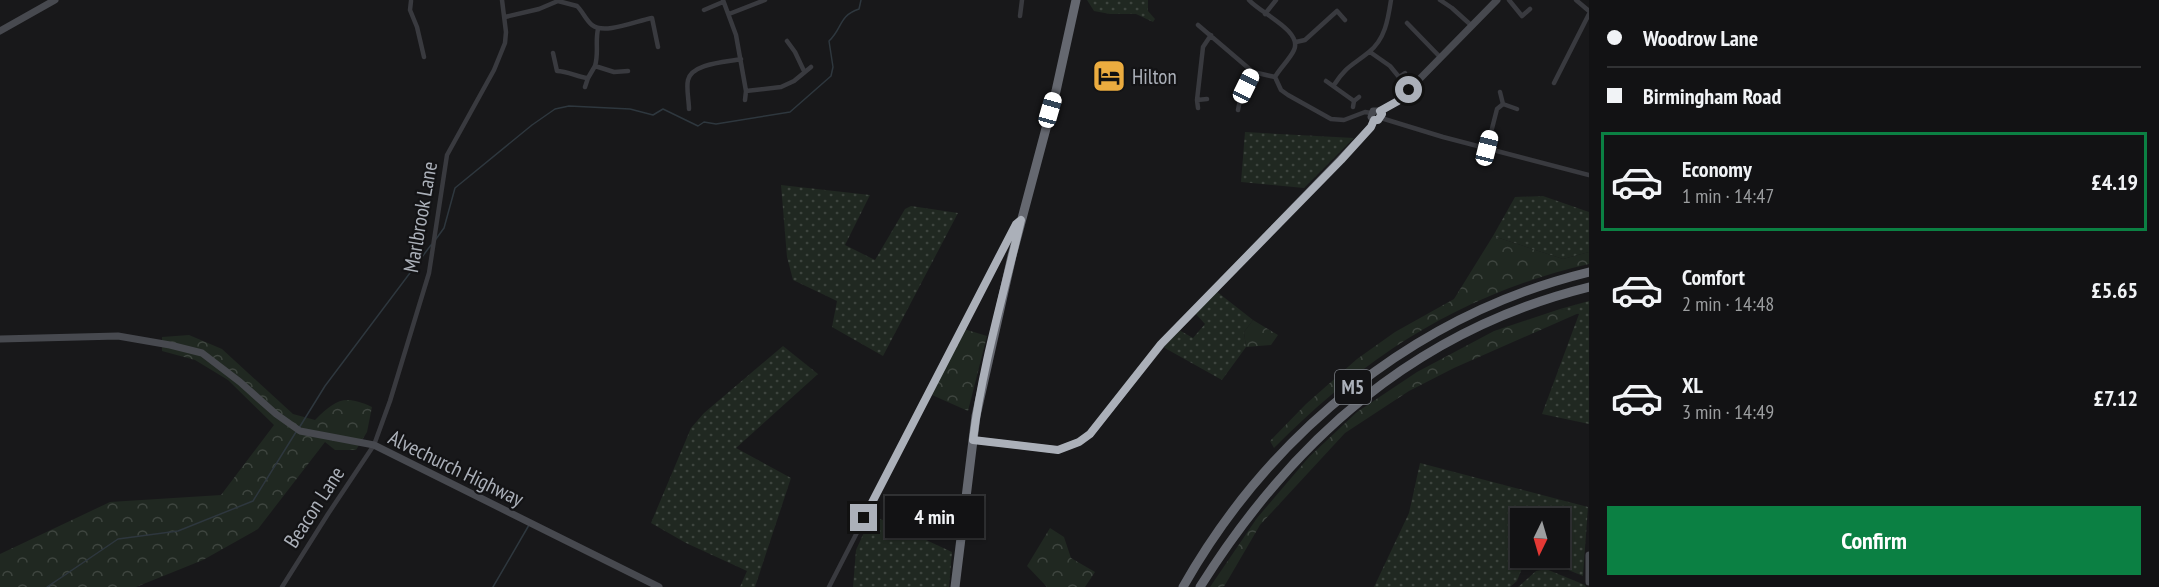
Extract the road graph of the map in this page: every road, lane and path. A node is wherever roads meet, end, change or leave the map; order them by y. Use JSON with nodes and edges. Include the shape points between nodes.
{"nodes":[{"id":1,"x":411,"y":0,"type":"edge"},
{"id":2,"x":419,"y":0,"type":"edge"},
{"id":3,"x":502,"y":0,"type":"edge"},
{"id":4,"x":765,"y":0,"type":"edge"},
{"id":5,"x":1022,"y":0,"type":"edge"},
{"id":6,"x":1076,"y":0,"type":"edge"},
{"id":7,"x":1250,"y":0,"type":"edge"},
{"id":8,"x":1276,"y":0,"type":"edge"},
{"id":9,"x":1391,"y":0,"type":"edge"},
{"id":10,"x":1440,"y":0,"type":"edge"},
{"id":11,"x":1497,"y":0,"type":"edge"},
{"id":12,"x":1509,"y":0,"type":"edge"},
{"id":13,"x":51,"y":1,"type":"edge"},
{"id":14,"x":571,"y":1,"type":"edge"},
{"id":15,"x":723,"y":1,"type":"edge"},
{"id":16,"x":1578,"y":1,"type":"edge"},
{"id":17,"x":1331,"y":7,"type":"dead end"},
{"id":18,"x":1530,"y":9,"type":"dead end"},
{"id":19,"x":704,"y":10,"type":"dead end"},
{"id":20,"x":650,"y":11,"type":"dead end"},
{"id":21,"x":1336,"y":11,"type":"junction"},
{"id":22,"x":1589,"y":13,"type":"edge"},
{"id":23,"x":729,"y":14,"type":"junction"},
{"id":24,"x":1265,"y":14,"type":"junction"},
{"id":25,"x":1020,"y":16,"type":"dead end"},
{"id":26,"x":505,"y":17,"type":"junction"},
{"id":27,"x":652,"y":18,"type":"junction"},
{"id":28,"x":1345,"y":20,"type":"dead end"},
{"id":29,"x":1407,"y":23,"type":"dead end"},
{"id":30,"x":1197,"y":25,"type":"dead end"},
{"id":31,"x":1472,"y":26,"type":"junction"},
{"id":32,"x":598,"y":29,"type":"junction"},
{"id":33,"x":0,"y":31,"type":"edge"},
{"id":34,"x":1211,"y":35,"type":"junction"},
{"id":35,"x":786,"y":41,"type":"dead end"},
{"id":36,"x":1296,"y":42,"type":"junction"},
{"id":37,"x":659,"y":43,"type":"dead end"},
{"id":38,"x":553,"y":52,"type":"dead end"},
{"id":39,"x":1370,"y":52,"type":"junction"},
{"id":40,"x":424,"y":57,"type":"dead end"},
{"id":41,"x":1441,"y":58,"type":"junction"},
{"id":42,"x":741,"y":59,"type":"junction"},
{"id":43,"x":595,"y":66,"type":"junction"},
{"id":44,"x":811,"y":67,"type":"dead end"},
{"id":45,"x":557,"y":71,"type":"junction"},
{"id":46,"x":628,"y":71,"type":"dead end"},
{"id":47,"x":804,"y":71,"type":"junction"},
{"id":48,"x":1253,"y":72,"type":"junction"},
{"id":49,"x":1405,"y":74,"type":"dead end"},
{"id":50,"x":1275,"y":77,"type":"junction"},
{"id":51,"x":1399,"y":77,"type":"junction"},
{"id":52,"x":557,"y":78,"type":"dead end"},
{"id":53,"x":588,"y":78,"type":"junction"},
{"id":54,"x":1326,"y":81,"type":"dead end"},
{"id":55,"x":1398,"y":83,"type":"dead end"},
{"id":56,"x":1554,"y":83,"type":"dead end"},
{"id":57,"x":1334,"y":85,"type":"junction"},
{"id":58,"x":585,"y":87,"type":"dead end"},
{"id":59,"x":746,"y":91,"type":"junction"},
{"id":60,"x":1500,"y":92,"type":"dead end"},
{"id":61,"x":1359,"y":97,"type":"dead end"},
{"id":62,"x":1207,"y":99,"type":"dead end"},
{"id":63,"x":746,"y":100,"type":"dead end"},
{"id":64,"x":1197,"y":100,"type":"junction"},
{"id":65,"x":1503,"y":104,"type":"junction"},
{"id":66,"x":1198,"y":108,"type":"dead end"},
{"id":67,"x":1517,"y":109,"type":"dead end"},
{"id":68,"x":689,"y":110,"type":"dead end"},
{"id":69,"x":1238,"y":110,"type":"dead end"},
{"id":70,"x":1377,"y":115,"type":"junction"},
{"id":71,"x":1487,"y":148,"type":"junction"},
{"id":72,"x":1589,"y":175,"type":"edge"},
{"id":73,"x":1021,"y":220,"type":"junction"},
{"id":74,"x":1589,"y":272,"type":"edge"},
{"id":75,"x":1589,"y":287,"type":"edge"},
{"id":76,"x":0,"y":339,"type":"edge"},
{"id":77,"x":973,"y":440,"type":"junction"},
{"id":78,"x":374,"y":445,"type":"junction"},
{"id":79,"x":1589,"y":555,"type":"edge"},
{"id":80,"x":1589,"y":582,"type":"edge"},
{"id":81,"x":282,"y":587,"type":"edge"},
{"id":82,"x":659,"y":587,"type":"edge"},
{"id":83,"x":829,"y":587,"type":"edge"},
{"id":84,"x":955,"y":587,"type":"edge"},
{"id":85,"x":1183,"y":587,"type":"edge"},
{"id":86,"x":1200,"y":587,"type":"edge"}],
"edges":[{"from":1,"to":2,"type":"street"},
{"from":1,"to":40,"type":"street","via":[[410,10]]},
{"from":3,"to":26,"type":"street","name":"Marlbrook Lane"},
{"from":4,"to":23,"type":"street"},
{"from":5,"to":25,"type":"street"},
{"from":6,"to":73,"type":"highway"},
{"from":7,"to":24,"type":"street"},
{"from":8,"to":24,"type":"street"},
{"from":9,"to":39,"type":"street","via":[[1386,28]]},
{"from":10,"to":31,"type":"street"},
{"from":11,"to":31,"type":"street"},
{"from":12,"to":18,"type":"street","via":[[1522,16]]},
{"from":13,"to":33,"type":"street"},
{"from":14,"to":26,"type":"street","via":[[558,1]]},
{"from":14,"to":32,"type":"street"},
{"from":15,"to":19,"type":"street"},
{"from":15,"to":23,"type":"street"},
{"from":16,"to":22,"type":"street"},
{"from":17,"to":21,"type":"street"},
{"from":20,"to":27,"type":"street"},
{"from":21,"to":28,"type":"street"},
{"from":21,"to":36,"type":"street","via":[[1305,40]]},
{"from":22,"to":56,"type":"street"},
{"from":23,"to":42,"type":"street"},
{"from":24,"to":36,"type":"street","via":[[1293,35]]},
{"from":26,"to":78,"type":"street","name":"Marlbrook Lane","via":[[505,43],[494,70],[447,155],[429,273]]},
{"from":27,"to":32,"type":"street"},
{"from":27,"to":37,"type":"street"},
{"from":29,"to":41,"type":"street"},
{"from":30,"to":34,"type":"street"},
{"from":31,"to":41,"type":"street"},
{"from":32,"to":43,"type":"street"},
{"from":34,"to":48,"type":"street"},
{"from":34,"to":64,"type":"street","via":[[1203,47]]},
{"from":35,"to":47,"type":"street"},
{"from":36,"to":50,"type":"street"},
{"from":38,"to":45,"type":"street"},
{"from":39,"to":51,"type":"street"},
{"from":39,"to":57,"type":"street","via":[[1352,63]]},
{"from":41,"to":70,"type":"street","via":[[1398,101]]},
{"from":42,"to":59,"type":"street"},
{"from":42,"to":68,"type":"street","via":[[693,72],[688,80]]},
{"from":43,"to":46,"type":"street","via":[[614,72]]},
{"from":43,"to":53,"type":"street"},
{"from":44,"to":47,"type":"street"},
{"from":45,"to":52,"type":"street"},
{"from":45,"to":53,"type":"street"},
{"from":47,"to":59,"type":"street","via":[[781,87]]},
{"from":48,"to":50,"type":"street"},
{"from":48,"to":69,"type":"street","via":[[1237,100]]},
{"from":49,"to":51,"type":"street"},
{"from":50,"to":70,"type":"street","via":[[1287,95],[1330,119],[1344,120],[1365,112]]},
{"from":51,"to":55,"type":"street"},
{"from":53,"to":58,"type":"street"},
{"from":54,"to":57,"type":"street"},
{"from":57,"to":61,"type":"street","via":[[1353,104]]},
{"from":59,"to":63,"type":"street"},
{"from":60,"to":65,"type":"street"},
{"from":62,"to":64,"type":"street"},
{"from":64,"to":66,"type":"street"},
{"from":65,"to":67,"type":"street"},
{"from":65,"to":71,"type":"street","via":[[1497,109]]},
{"from":70,"to":71,"type":"street"},
{"from":70,"to":77,"type":"street","via":[[1341,160],[1161,344],[1090,434],[1058,450]]},
{"from":71,"to":72,"type":"street"},
{"from":73,"to":77,"type":"highway"},
{"from":73,"to":83,"type":"street","via":[[1001,251]]},
{"from":74,"to":85,"type":"highway","number":"M5","via":[[1521,292],[1458,319],[1366,377],[1294,440],[1257,481]]},
{"from":75,"to":86,"type":"highway","number":"M5","via":[[1476,327],[1396,372],[1320,435],[1269,489]]},
{"from":76,"to":78,"type":"street","name":"Alvechurch Highway","via":[[118,336],[202,353],[300,431]]},
{"from":77,"to":84,"type":"highway"},
{"from":78,"to":81,"type":"street","name":"Beacon Lane"},
{"from":78,"to":82,"type":"street","name":"Alvechurch Highway"},
{"from":79,"to":80,"type":"street"}]}
